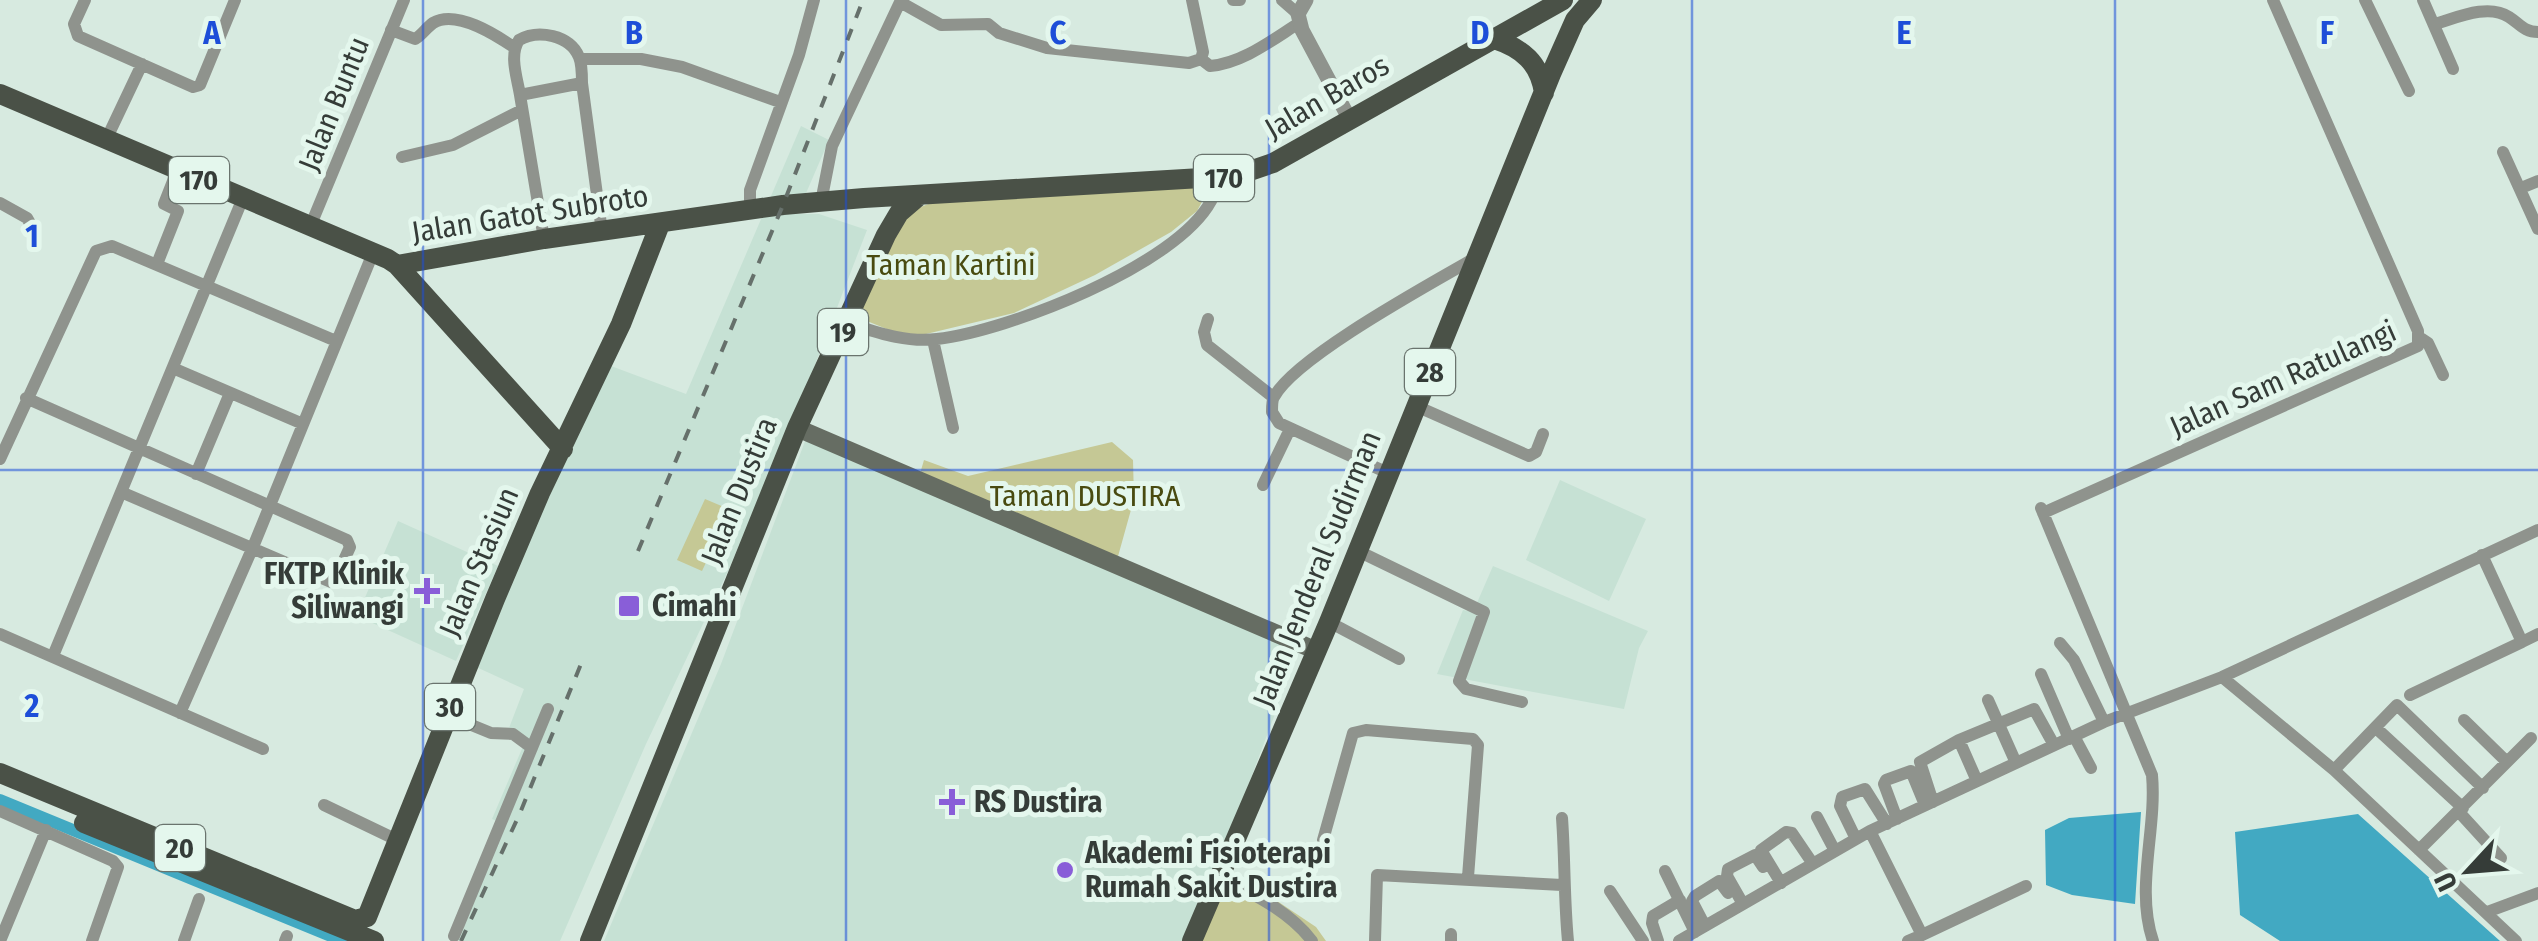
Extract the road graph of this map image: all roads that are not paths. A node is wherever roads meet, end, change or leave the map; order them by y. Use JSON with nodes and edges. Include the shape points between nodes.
{"nodes":[{"id":1,"x":85,"y":0,"type":"edge"},
{"id":2,"x":235,"y":0,"type":"edge"},
{"id":3,"x":404,"y":0,"type":"edge"},
{"id":4,"x":814,"y":0,"type":"edge"},
{"id":5,"x":1192,"y":0,"type":"edge"},
{"id":6,"x":1282,"y":0,"type":"edge"},
{"id":7,"x":1592,"y":0,"type":"edge"},
{"id":8,"x":2273,"y":0,"type":"edge"},
{"id":9,"x":2365,"y":0,"type":"edge"},
{"id":10,"x":2423,"y":0,"type":"edge"},
{"id":11,"x":901,"y":1,"type":"edge"},
{"id":12,"x":1559,"y":3,"type":"edge"},
{"id":13,"x":2481,"y":6,"type":"edge"},
{"id":14,"x":1301,"y":12,"type":"edge"},
{"id":15,"x":1576,"y":20,"type":"junction"},
{"id":16,"x":2434,"y":24,"type":"junction"},
{"id":17,"x":392,"y":30,"type":"junction"},
{"id":18,"x":2538,"y":32,"type":"edge"},
{"id":19,"x":1494,"y":39,"type":"junction"},
{"id":20,"x":514,"y":48,"type":"junction"},
{"id":21,"x":580,"y":59,"type":"junction"},
{"id":22,"x":1201,"y":59,"type":"junction"},
{"id":23,"x":142,"y":64,"type":"junction"},
{"id":24,"x":2453,"y":70,"type":"dead end"},
{"id":25,"x":582,"y":82,"type":"junction"},
{"id":26,"x":2409,"y":91,"type":"dead end"},
{"id":27,"x":1544,"y":93,"type":"junction"},
{"id":28,"x":0,"y":94,"type":"edge"},
{"id":29,"x":520,"y":95,"type":"junction"},
{"id":30,"x":780,"y":102,"type":"junction"},
{"id":31,"x":522,"y":110,"type":"junction"},
{"id":32,"x":1350,"y":120,"type":"junction"},
{"id":33,"x":106,"y":140,"type":"junction"},
{"id":34,"x":2502,"y":152,"type":"dead end"},
{"id":35,"x":402,"y":157,"type":"dead end"},
{"id":36,"x":178,"y":171,"type":"junction"},
{"id":37,"x":1217,"y":179,"type":"junction"},
{"id":38,"x":2538,"y":181,"type":"edge"},
{"id":39,"x":2521,"y":188,"type":"junction"},
{"id":40,"x":920,"y":196,"type":"junction"},
{"id":41,"x":243,"y":198,"type":"junction"},
{"id":42,"x":864,"y":198,"type":"junction"},
{"id":43,"x":821,"y":202,"type":"junction"},
{"id":44,"x":0,"y":203,"type":"edge"},
{"id":45,"x":750,"y":210,"type":"junction"},
{"id":46,"x":660,"y":224,"type":"junction"},
{"id":47,"x":31,"y":225,"type":"dead end"},
{"id":48,"x":310,"y":227,"type":"junction"},
{"id":49,"x":2538,"y":229,"type":"edge"},
{"id":50,"x":602,"y":232,"type":"junction"},
{"id":51,"x":886,"y":235,"type":"junction"},
{"id":52,"x":544,"y":239,"type":"junction"},
{"id":53,"x":373,"y":253,"type":"junction"},
{"id":54,"x":435,"y":257,"type":"junction"},
{"id":55,"x":1475,"y":258,"type":"junction"},
{"id":56,"x":156,"y":264,"type":"junction"},
{"id":57,"x":397,"y":266,"type":"junction"},
{"id":58,"x":205,"y":286,"type":"junction"},
{"id":59,"x":419,"y":290,"type":"junction"},
{"id":60,"x":1208,"y":319,"type":"dead end"},
{"id":61,"x":847,"y":323,"type":"junction"},
{"id":62,"x":2420,"y":337,"type":"junction"},
{"id":63,"x":933,"y":340,"type":"junction"},
{"id":64,"x":336,"y":341,"type":"junction"},
{"id":65,"x":175,"y":369,"type":"junction"},
{"id":66,"x":2444,"y":375,"type":"dead end"},
{"id":67,"x":230,"y":392,"type":"junction"},
{"id":68,"x":1273,"y":397,"type":"junction"},
{"id":69,"x":26,"y":398,"type":"junction"},
{"id":70,"x":1416,"y":406,"type":"junction"},
{"id":71,"x":303,"y":424,"type":"junction"},
{"id":72,"x":797,"y":428,"type":"junction"},
{"id":73,"x":953,"y":428,"type":"dead end"},
{"id":74,"x":1290,"y":429,"type":"junction"},
{"id":75,"x":1543,"y":434,"type":"dead end"},
{"id":76,"x":563,"y":449,"type":"junction"},
{"id":77,"x":140,"y":450,"type":"junction"},
{"id":78,"x":0,"y":459,"type":"edge"},
{"id":79,"x":196,"y":474,"type":"junction"},
{"id":80,"x":1390,"y":474,"type":"junction"},
{"id":81,"x":1263,"y":485,"type":"dead end"},
{"id":82,"x":122,"y":492,"type":"junction"},
{"id":83,"x":271,"y":506,"type":"junction"},
{"id":84,"x":2538,"y":530,"type":"edge"},
{"id":85,"x":254,"y":548,"type":"junction"},
{"id":86,"x":1358,"y":551,"type":"junction"},
{"id":87,"x":2482,"y":556,"type":"junction"},
{"id":88,"x":1329,"y":622,"type":"junction"},
{"id":89,"x":0,"y":634,"type":"edge"},
{"id":90,"x":2538,"y":634,"type":"edge"},
{"id":91,"x":2522,"y":642,"type":"junction"},
{"id":92,"x":2060,"y":643,"type":"dead end"},
{"id":93,"x":1317,"y":652,"type":"junction"},
{"id":94,"x":53,"y":656,"type":"junction"},
{"id":95,"x":1399,"y":658,"type":"dead end"},
{"id":96,"x":2041,"y":674,"type":"dead end"},
{"id":97,"x":2222,"y":677,"type":"junction"},
{"id":98,"x":2410,"y":695,"type":"dead end"},
{"id":99,"x":1988,"y":700,"type":"dead end"},
{"id":100,"x":1522,"y":702,"type":"dead end"},
{"id":101,"x":548,"y":709,"type":"dead end"},
{"id":102,"x":180,"y":712,"type":"junction"},
{"id":103,"x":2126,"y":712,"type":"junction"},
{"id":104,"x":448,"y":715,"type":"junction"},
{"id":105,"x":2464,"y":720,"type":"dead end"},
{"id":106,"x":2104,"y":722,"type":"junction"},
{"id":107,"x":1998,"y":724,"type":"junction"},
{"id":108,"x":2376,"y":728,"type":"junction"},
{"id":109,"x":2072,"y":737,"type":"junction"},
{"id":110,"x":2531,"y":738,"type":"dead end"},
{"id":111,"x":1959,"y":740,"type":"junction"},
{"id":112,"x":2054,"y":745,"type":"junction"},
{"id":113,"x":532,"y":748,"type":"junction"},
{"id":114,"x":263,"y":749,"type":"dead end"},
{"id":115,"x":2507,"y":762,"type":"junction"},
{"id":116,"x":2016,"y":764,"type":"junction"},
{"id":117,"x":2091,"y":768,"type":"dead end"},
{"id":118,"x":2334,"y":770,"type":"junction"},
{"id":119,"x":0,"y":773,"type":"edge"},
{"id":120,"x":1977,"y":782,"type":"junction"},
{"id":121,"x":0,"y":788,"type":"edge"},
{"id":122,"x":2483,"y":788,"type":"junction"},
{"id":123,"x":649,"y":790,"type":"junction"},
{"id":124,"x":1929,"y":804,"type":"junction"},
{"id":125,"x":324,"y":805,"type":"dead end"},
{"id":126,"x":2461,"y":810,"type":"junction"},
{"id":127,"x":1,"y":814,"type":"edge"},
{"id":128,"x":1817,"y":817,"type":"dead end"},
{"id":129,"x":1562,"y":818,"type":"dead end"},
{"id":130,"x":49,"y":820,"type":"junction"},
{"id":131,"x":1892,"y":821,"type":"junction"},
{"id":132,"x":1870,"y":831,"type":"junction"},
{"id":133,"x":1856,"y":839,"type":"junction"},
{"id":134,"x":397,"y":840,"type":"junction"},
{"id":135,"x":1323,"y":840,"type":"dead end"},
{"id":136,"x":2420,"y":850,"type":"junction"},
{"id":137,"x":1835,"y":851,"type":"junction"},
{"id":138,"x":2501,"y":858,"type":"dead end"},
{"id":139,"x":1813,"y":864,"type":"junction"},
{"id":140,"x":1665,"y":871,"type":"dead end"},
{"id":141,"x":1219,"y":876,"type":"junction"},
{"id":142,"x":1468,"y":878,"type":"junction"},
{"id":143,"x":1562,"y":884,"type":"junction"},
{"id":144,"x":1778,"y":884,"type":"junction"},
{"id":145,"x":2026,"y":886,"type":"dead end"},
{"id":146,"x":1610,"y":891,"type":"dead end"},
{"id":147,"x":2538,"y":893,"type":"edge"},
{"id":148,"x":199,"y":899,"type":"dead end"},
{"id":149,"x":1680,"y":900,"type":"junction"},
{"id":150,"x":1740,"y":906,"type":"junction"},
{"id":151,"x":2487,"y":912,"type":"junction"},
{"id":152,"x":361,"y":920,"type":"joint"},
{"id":153,"x":1700,"y":929,"type":"junction"},
{"id":154,"x":1922,"y":935,"type":"junction"},
{"id":155,"x":454,"y":936,"type":"dead end"},
{"id":156,"x":0,"y":941,"type":"edge"},
{"id":157,"x":92,"y":941,"type":"edge"},
{"id":158,"x":184,"y":941,"type":"edge"},
{"id":159,"x":374,"y":941,"type":"edge"},
{"id":160,"x":576,"y":941,"type":"edge"},
{"id":161,"x":590,"y":941,"type":"edge"},
{"id":162,"x":1192,"y":941,"type":"edge"},
{"id":163,"x":1312,"y":941,"type":"edge"},
{"id":164,"x":1375,"y":941,"type":"edge"},
{"id":165,"x":1568,"y":941,"type":"edge"},
{"id":166,"x":1643,"y":941,"type":"edge"},
{"id":167,"x":1658,"y":941,"type":"edge"},
{"id":168,"x":1679,"y":941,"type":"edge"},
{"id":169,"x":1908,"y":941,"type":"edge"},
{"id":170,"x":2153,"y":941,"type":"edge"},
{"id":171,"x":2516,"y":941,"type":"edge"}],
"edges":[{"from":1,"to":23,"type":"street","via":[[74,31]]},
{"from":2,"to":23,"type":"street","via":[[200,84],[193,87]]},
{"from":3,"to":17,"type":"street","name":"Jalan Buntu"},
{"from":4,"to":30,"type":"street"},
{"from":5,"to":22,"type":"street"},
{"from":6,"to":14,"type":"street"},
{"from":7,"to":15,"type":"main road","name":"Jalan Jenderal Sudirman"},
{"from":8,"to":62,"type":"street","name":"Jalan Sam Ratulangi"},
{"from":9,"to":26,"type":"street"},
{"from":10,"to":16,"type":"street"},
{"from":11,"to":22,"type":"street","via":[[942,25],[988,24],[1047,48]]},
{"from":11,"to":43,"type":"street","via":[[832,146]]},
{"from":12,"to":15,"type":"main road"},
{"from":12,"to":19,"type":"main road","name":"Jalan Baros","number":"170"},
{"from":13,"to":16,"type":"street"},
{"from":13,"to":18,"type":"street"},
{"from":14,"to":22,"type":"street","via":[[1258,50],[1210,66]]},
{"from":14,"to":32,"type":"street"},
{"from":15,"to":27,"type":"main road","name":"Jalan Jenderal Sudirman"},
{"from":16,"to":24,"type":"street"},
{"from":17,"to":20,"type":"street","via":[[415,39],[436,22],[458,21]]},
{"from":17,"to":48,"type":"street","name":"Jalan Buntu"},
{"from":19,"to":27,"type":"main road","via":[[1531,60]]},
{"from":19,"to":32,"type":"main road","name":"Jalan Baros","number":"170"},
{"from":20,"to":21,"type":"street","via":[[538,33],[565,42]]},
{"from":20,"to":29,"type":"street"},
{"from":21,"to":25,"type":"street"},
{"from":21,"to":30,"type":"street","via":[[682,66]]},
{"from":23,"to":33,"type":"street"},
{"from":25,"to":29,"type":"street"},
{"from":25,"to":50,"type":"street"},
{"from":27,"to":55,"type":"main road","name":"Jalan Jenderal Sudirman","number":"28"},
{"from":28,"to":33,"type":"main road","name":"Jalan Gatot Subroto","number":"170"},
{"from":29,"to":31,"type":"street"},
{"from":30,"to":45,"type":"street","via":[[750,190]]},
{"from":31,"to":35,"type":"street","via":[[453,145]]},
{"from":31,"to":52,"type":"street"},
{"from":32,"to":37,"type":"main road","name":"Jalan Baros","number":"170","via":[[1273,163]]},
{"from":33,"to":36,"type":"main road","name":"Jalan Gatot Subroto","number":"170"},
{"from":34,"to":39,"type":"street"},
{"from":36,"to":41,"type":"main road","name":"Jalan Gatot Subroto","number":"170"},
{"from":36,"to":56,"type":"street","via":[[164,204],[178,210]]},
{"from":37,"to":40,"type":"main road","name":"Jalan Baros","number":"170"},
{"from":37,"to":63,"type":"street","via":[[1200,217],[1140,263],[1022,318]]},
{"from":38,"to":39,"type":"street"},
{"from":39,"to":49,"type":"street"},
{"from":40,"to":42,"type":"main road","name":"Jalan Baros","number":"170"},
{"from":40,"to":51,"type":"main road","name":"Jalan Dustira","number":"19"},
{"from":41,"to":48,"type":"main road","name":"Jalan Gatot Subroto","number":"170"},
{"from":41,"to":58,"type":"street"},
{"from":42,"to":43,"type":"main road","name":"Jalan Gatot Subroto","number":"170"},
{"from":42,"to":51,"type":"main road","via":[[876,206]]},
{"from":43,"to":45,"type":"main road","name":"Jalan Gatot Subroto","number":"170"},
{"from":44,"to":47,"type":"street"},
{"from":45,"to":46,"type":"main road","name":"Jalan Gatot Subroto","number":"170"},
{"from":46,"to":50,"type":"main road","name":"Jalan Gatot Subroto","number":"170"},
{"from":46,"to":76,"type":"main road","name":"Jalan Stasiun","number":"30"},
{"from":48,"to":53,"type":"main road","name":"Jalan Gatot Subroto","number":"170"},
{"from":50,"to":52,"type":"main road","name":"Jalan Gatot Subroto","number":"170"},
{"from":51,"to":61,"type":"main road","name":"Jalan Dustira","number":"19"},
{"from":52,"to":54,"type":"main road","name":"Jalan Gatot Subroto","number":"170"},
{"from":53,"to":57,"type":"main road","name":"Jalan Gatot Subroto","number":"170"},
{"from":53,"to":64,"type":"street"},
{"from":54,"to":57,"type":"main road","name":"Jalan Gatot Subroto","number":"170"},
{"from":54,"to":59,"type":"main road","via":[[421,268]]},
{"from":55,"to":68,"type":"street","via":[[1341,338]]},
{"from":55,"to":70,"type":"main road","name":"Jalan Jenderal Sudirman","number":"28"},
{"from":56,"to":58,"type":"street"},
{"from":56,"to":69,"type":"street","via":[[112,246],[96,252]]},
{"from":57,"to":59,"type":"main road"},
{"from":58,"to":64,"type":"street"},
{"from":58,"to":65,"type":"street"},
{"from":59,"to":76,"type":"main road"},
{"from":60,"to":68,"type":"street","via":[[1207,344]]},
{"from":61,"to":63,"type":"street"},
{"from":61,"to":72,"type":"main road","name":"Jalan Dustira","number":"19"},
{"from":62,"to":66,"type":"street"},
{"from":62,"to":103,"type":"street","name":"Jalan Sam Ratulangi","via":[[2414,350],[2042,510]]},
{"from":63,"to":73,"type":"street"},
{"from":64,"to":71,"type":"street"},
{"from":65,"to":67,"type":"street"},
{"from":65,"to":77,"type":"street"},
{"from":67,"to":71,"type":"street"},
{"from":67,"to":79,"type":"street"},
{"from":68,"to":74,"type":"street","via":[[1272,412]]},
{"from":69,"to":77,"type":"street"},
{"from":69,"to":78,"type":"street"},
{"from":70,"to":75,"type":"street","via":[[1529,456]]},
{"from":70,"to":80,"type":"main road","name":"Jalan Jenderal Sudirman","number":"28"},
{"from":71,"to":83,"type":"street"},
{"from":72,"to":93,"type":"main road"},
{"from":72,"to":123,"type":"main road","name":"Jalan Dustira","number":"19"},
{"from":74,"to":80,"type":"street"},
{"from":74,"to":81,"type":"street"},
{"from":76,"to":104,"type":"main road","name":"Jalan Stasiun","number":"30"},
{"from":77,"to":79,"type":"street"},
{"from":77,"to":82,"type":"street"},
{"from":79,"to":83,"type":"street"},
{"from":80,"to":86,"type":"main road","name":"Jalan Jenderal Sudirman","number":"28"},
{"from":82,"to":85,"type":"street"},
{"from":82,"to":94,"type":"street"},
{"from":83,"to":85,"type":"street"},
{"from":83,"to":85,"type":"street","via":[[350,547],[330,582]]},
{"from":84,"to":87,"type":"street"},
{"from":85,"to":102,"type":"street"},
{"from":86,"to":88,"type":"main road","name":"Jalan Jenderal Sudirman","number":"28"},
{"from":86,"to":100,"type":"street","via":[[1484,615],[1461,685]]},
{"from":87,"to":91,"type":"street"},
{"from":87,"to":97,"type":"street"},
{"from":88,"to":93,"type":"main road","name":"Jalan Jenderal Sudirman","number":"28"},
{"from":88,"to":95,"type":"street"},
{"from":89,"to":94,"type":"street"},
{"from":90,"to":91,"type":"street"},
{"from":91,"to":98,"type":"street"},
{"from":92,"to":106,"type":"street"},
{"from":93,"to":141,"type":"main road","name":"Jalan Jenderal Sudirman","number":"28"},
{"from":94,"to":102,"type":"street"},
{"from":96,"to":109,"type":"street"},
{"from":97,"to":103,"type":"street"},
{"from":97,"to":118,"type":"street"},
{"from":99,"to":107,"type":"street"},
{"from":101,"to":113,"type":"street"},
{"from":102,"to":114,"type":"street"},
{"from":103,"to":106,"type":"street"},
{"from":103,"to":170,"type":"street","name":"Jalan Sam Ratulangi","via":[[2152,775],[2146,904]]},
{"from":104,"to":113,"type":"street","via":[[491,733],[513,734]]},
{"from":104,"to":134,"type":"main road","name":"Jalan Stasiun","number":"30"},
{"from":105,"to":115,"type":"street"},
{"from":106,"to":109,"type":"street"},
{"from":107,"to":111,"type":"street"},
{"from":107,"to":112,"type":"street","via":[[2037,710]]},
{"from":107,"to":116,"type":"street"},
{"from":108,"to":118,"type":"street"},
{"from":108,"to":122,"type":"street","via":[[2397,706]]},
{"from":108,"to":126,"type":"street"},
{"from":109,"to":112,"type":"street"},
{"from":109,"to":117,"type":"street"},
{"from":110,"to":115,"type":"street"},
{"from":111,"to":120,"type":"street"},
{"from":111,"to":124,"type":"street","via":[[1920,762]]},
{"from":112,"to":116,"type":"street"},
{"from":113,"to":155,"type":"street"},
{"from":115,"to":122,"type":"street"},
{"from":116,"to":120,"type":"street"},
{"from":118,"to":136,"type":"street"},
{"from":119,"to":152,"type":"main road","number":"20"},
{"from":120,"to":124,"type":"street"},
{"from":121,"to":130,"type":"main road"},
{"from":122,"to":126,"type":"street"},
{"from":123,"to":160,"type":"main road","via":[[637,803]]},
{"from":123,"to":161,"type":"main road","name":"Jalan Dustira","number":"19"},
{"from":124,"to":131,"type":"street"},
{"from":124,"to":131,"type":"street","via":[[1906,770],[1884,784]]},
{"from":125,"to":134,"type":"street"},
{"from":126,"to":136,"type":"street"},
{"from":126,"to":138,"type":"street"},
{"from":127,"to":130,"type":"street"},
{"from":128,"to":137,"type":"street"},
{"from":129,"to":143,"type":"street"},
{"from":130,"to":156,"type":"street"},
{"from":130,"to":157,"type":"street","via":[[113,860],[118,872]]},
{"from":130,"to":159,"type":"main road"},
{"from":131,"to":132,"type":"street"},
{"from":131,"to":133,"type":"street","via":[[1865,788],[1842,797]]},
{"from":132,"to":133,"type":"street"},
{"from":132,"to":154,"type":"street"},
{"from":133,"to":137,"type":"street"},
{"from":134,"to":152,"type":"main road","name":"Jalan Stasiun","number":"30"},
{"from":135,"to":142,"type":"street","via":[[1353,733],[1469,738],[1478,745]]},
{"from":136,"to":151,"type":"street"},
{"from":137,"to":139,"type":"street"},
{"from":139,"to":144,"type":"street"},
{"from":139,"to":144,"type":"street","via":[[1786,832],[1761,850]]},
{"from":140,"to":149,"type":"street"},
{"from":141,"to":162,"type":"main road","name":"Jalan Jenderal Sudirman","number":"28"},
{"from":141,"to":163,"type":"street","via":[[1258,896]]},
{"from":142,"to":143,"type":"street"},
{"from":142,"to":164,"type":"street","via":[[1376,876]]},
{"from":143,"to":165,"type":"street"},
{"from":144,"to":150,"type":"street"},
{"from":144,"to":150,"type":"street","via":[[1756,856],[1731,867],[1727,876]]},
{"from":145,"to":154,"type":"street"},
{"from":146,"to":166,"type":"street"},
{"from":147,"to":151,"type":"street"},
{"from":148,"to":158,"type":"street"},
{"from":149,"to":153,"type":"street"},
{"from":149,"to":167,"type":"street","via":[[1653,916]]},
{"from":150,"to":153,"type":"street"},
{"from":150,"to":153,"type":"street","via":[[1721,882],[1707,888],[1692,902]]},
{"from":151,"to":171,"type":"street"},
{"from":153,"to":168,"type":"street"},
{"from":154,"to":169,"type":"street"}]}
